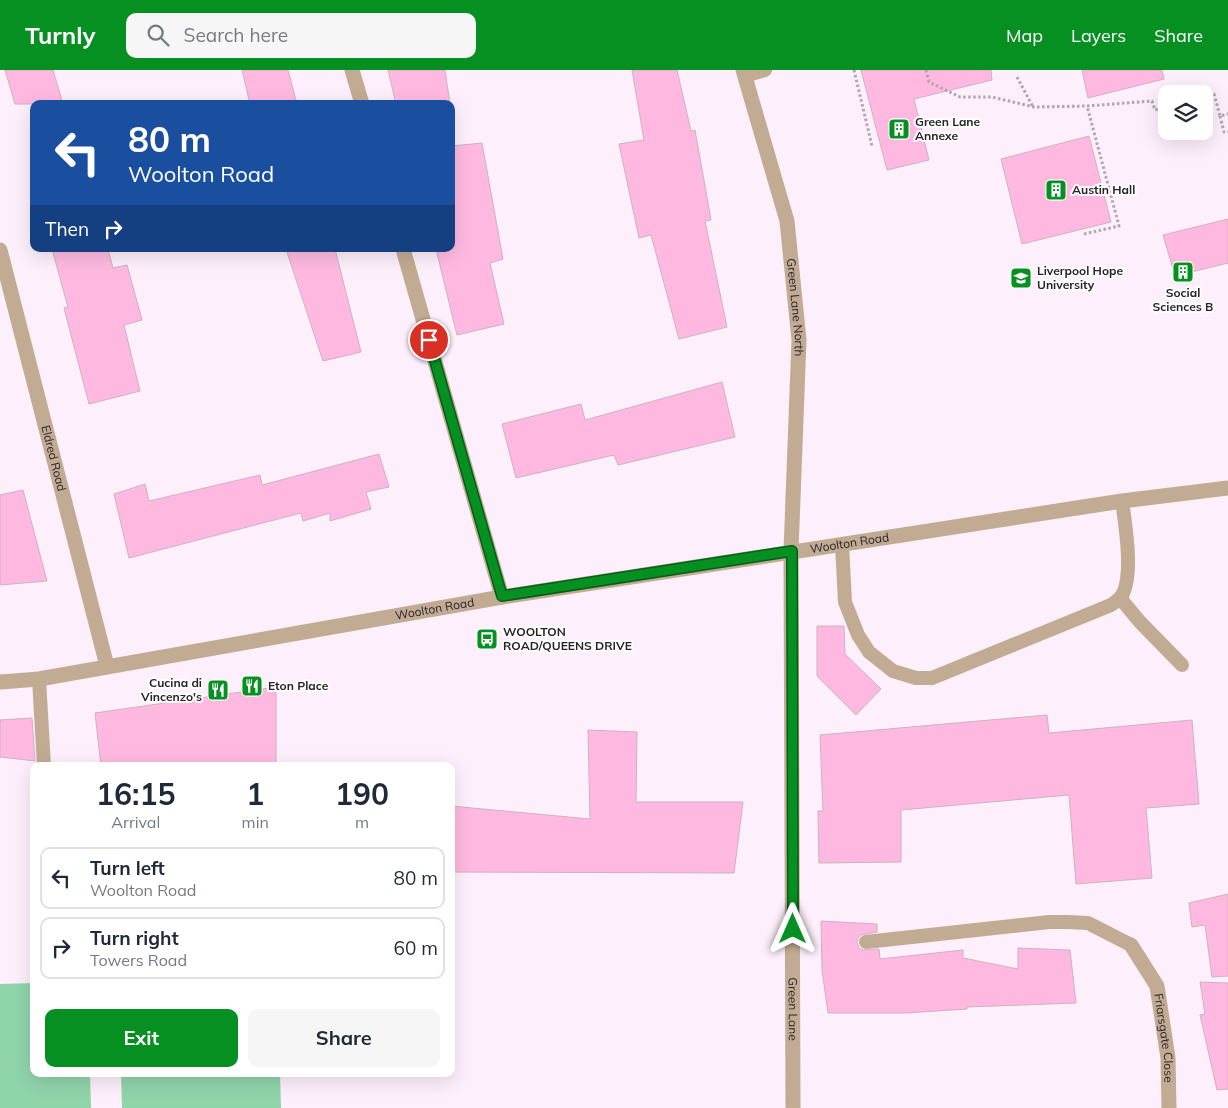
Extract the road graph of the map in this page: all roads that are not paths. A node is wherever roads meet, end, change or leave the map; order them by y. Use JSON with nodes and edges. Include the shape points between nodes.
{"nodes":[{"id":1,"x":352,"y":70,"type":"edge"},
{"id":2,"x":765,"y":70,"type":"edge"},
{"id":3,"x":744,"y":73,"type":"edge"},
{"id":4,"x":361,"y":100,"type":"edge"},
{"id":5,"x":0,"y":250,"type":"edge"},
{"id":6,"x":404,"y":252,"type":"edge"},
{"id":7,"x":1228,"y":488,"type":"edge"},
{"id":8,"x":1122,"y":501,"type":"junction"},
{"id":9,"x":842,"y":544,"type":"junction"},
{"id":10,"x":792,"y":551,"type":"junction"},
{"id":11,"x":502,"y":596,"type":"junction"},
{"id":12,"x":1120,"y":598,"type":"junction"},
{"id":13,"x":1182,"y":665,"type":"dead end"},
{"id":14,"x":107,"y":666,"type":"junction"},
{"id":15,"x":39,"y":678,"type":"junction"},
{"id":16,"x":0,"y":682,"type":"edge"},
{"id":17,"x":44,"y":762,"type":"edge"},
{"id":18,"x":866,"y":942,"type":"dead end"},
{"id":19,"x":1131,"y":945,"type":"joint"},
{"id":20,"x":793,"y":1108,"type":"edge"},
{"id":21,"x":1168,"y":1108,"type":"edge"}],
"edges":[{"from":1,"to":4,"type":"street"},
{"from":2,"to":3,"type":"lane"},
{"from":3,"to":10,"type":"street","name":"Green Lane North","via":[[787,221],[799,340]]},
{"from":5,"to":14,"type":"street","name":"Eldred Road"},
{"from":6,"to":11,"type":"street"},
{"from":7,"to":8,"type":"street","name":"Woolton Road"},
{"from":8,"to":9,"type":"street","name":"Woolton Road"},
{"from":8,"to":12,"type":"lane","via":[[1128,560],[1125,587]]},
{"from":9,"to":10,"type":"street","name":"Woolton Road"},
{"from":9,"to":12,"type":"lane","via":[[845,602],[858,634],[869,652],[893,671],[916,678],[932,678],[1111,605]]},
{"from":10,"to":11,"type":"street","name":"Woolton Road"},
{"from":10,"to":20,"type":"street","name":"Green Lane"},
{"from":11,"to":14,"type":"street","name":"Woolton Road"},
{"from":12,"to":13,"type":"lane"},
{"from":14,"to":15,"type":"street","name":"Woolton Road"},
{"from":15,"to":16,"type":"street","name":"Woolton Road"},
{"from":15,"to":17,"type":"lane"},
{"from":18,"to":19,"type":"lane","via":[[1068,922],[1088,924]]},
{"from":19,"to":21,"type":"street","name":"Friarsgate Close","via":[[1157,986],[1168,1058]]}]}
